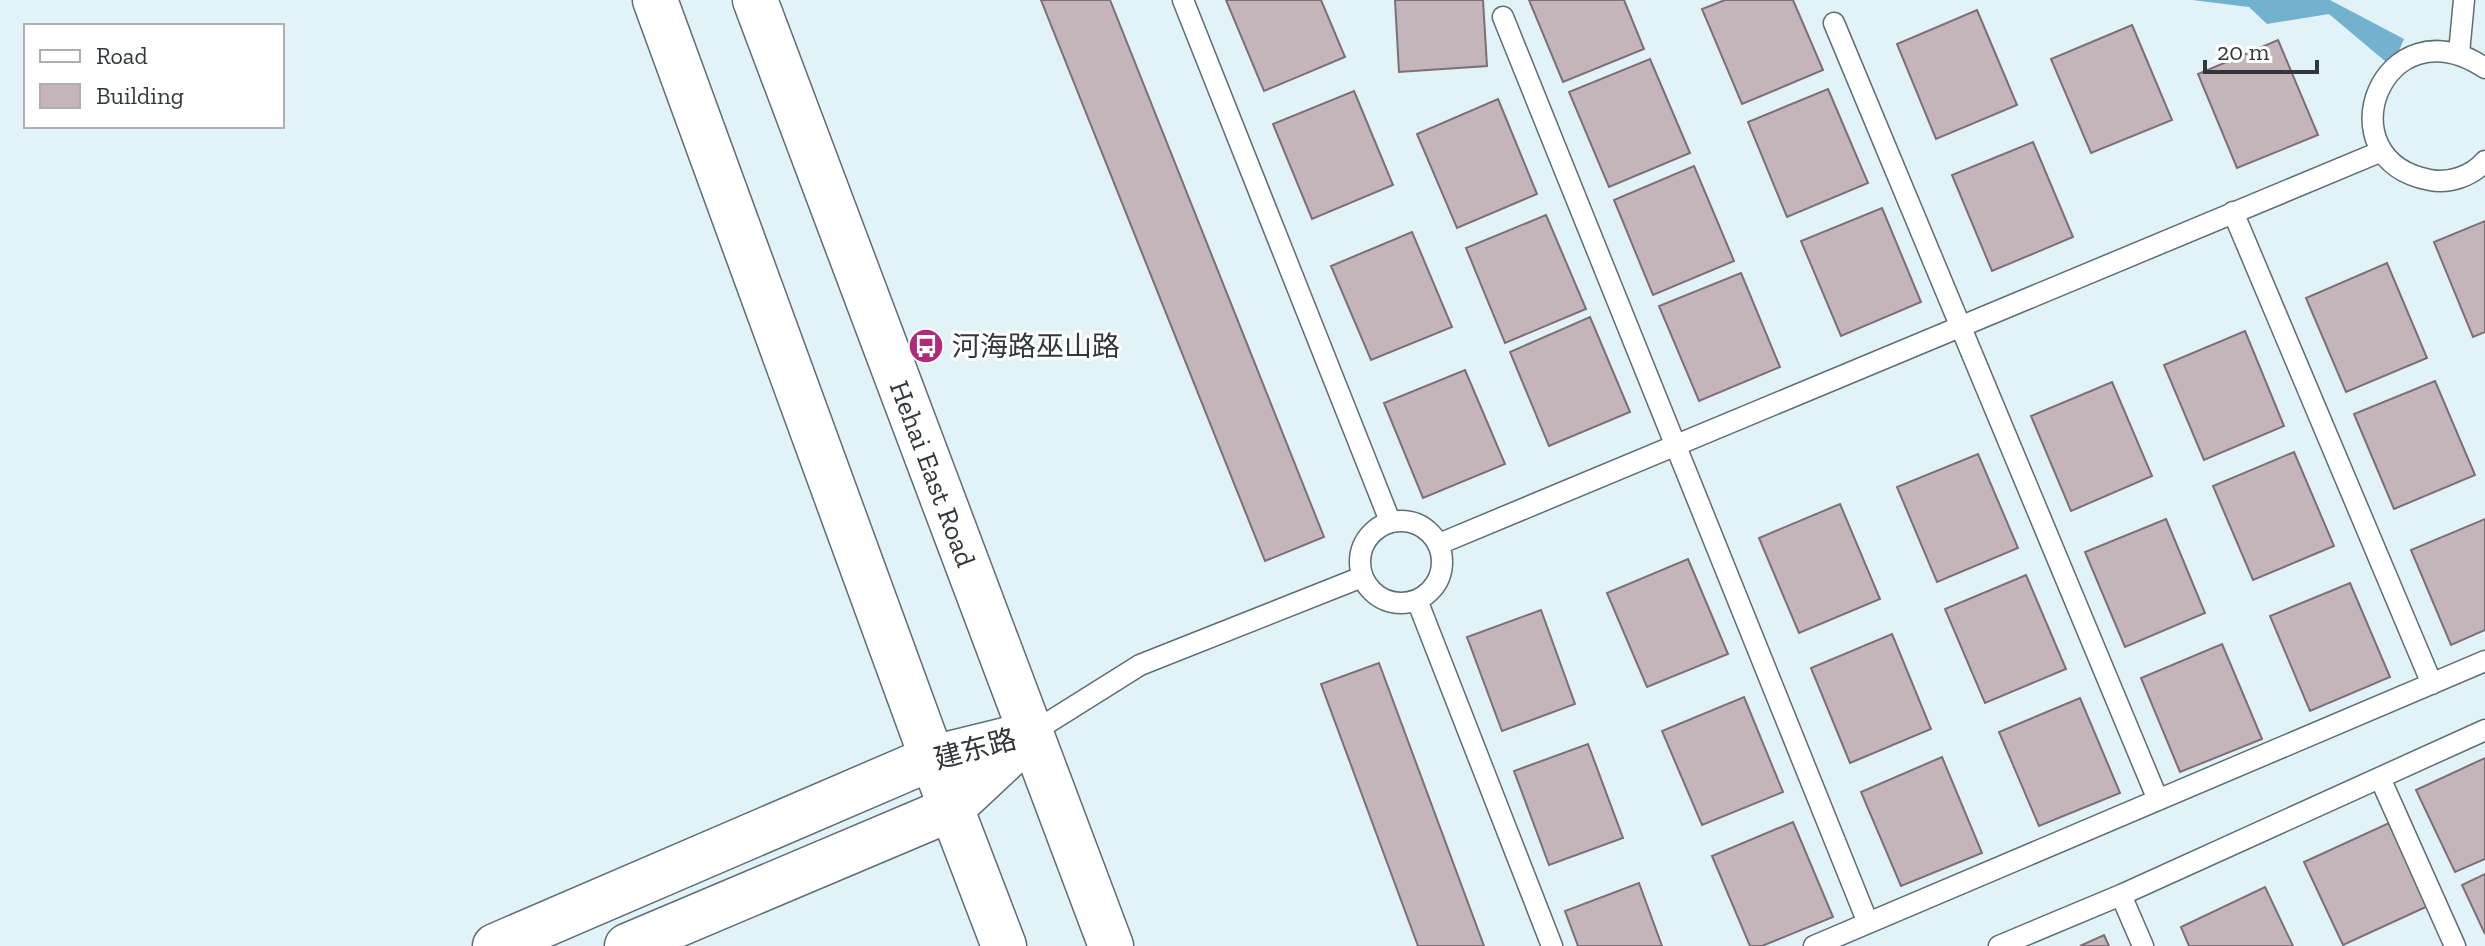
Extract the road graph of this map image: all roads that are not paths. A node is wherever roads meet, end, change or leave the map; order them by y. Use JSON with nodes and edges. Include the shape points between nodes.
{"nodes":[{"id":1,"x":655,"y":0,"type":"edge"},
{"id":2,"x":755,"y":0,"type":"edge"},
{"id":3,"x":1183,"y":0,"type":"edge"},
{"id":4,"x":2464,"y":0,"type":"edge"},
{"id":5,"x":1503,"y":17,"type":"dead end"},
{"id":6,"x":1834,"y":23,"type":"dead end"},
{"id":7,"x":2459,"y":53,"type":"junction"},
{"id":8,"x":2485,"y":68,"type":"edge"},
{"id":9,"x":2382,"y":151,"type":"junction"},
{"id":10,"x":2485,"y":161,"type":"edge"},
{"id":11,"x":2233,"y":212,"type":"junction"},
{"id":12,"x":1960,"y":327,"type":"junction"},
{"id":13,"x":1675,"y":445,"type":"junction"},
{"id":14,"x":1390,"y":521,"type":"junction"},
{"id":15,"x":1439,"y":544,"type":"junction"},
{"id":16,"x":1362,"y":577,"type":"junction"},
{"id":17,"x":1417,"y":600,"type":"junction"},
{"id":18,"x":2485,"y":661,"type":"edge"},
{"id":19,"x":2432,"y":684,"type":"junction"},
{"id":20,"x":2485,"y":730,"type":"edge"},
{"id":21,"x":1030,"y":734,"type":"junction"},
{"id":22,"x":932,"y":758,"type":"junction"},
{"id":23,"x":2380,"y":778,"type":"junction"},
{"id":24,"x":2158,"y":800,"type":"junction"},
{"id":25,"x":951,"y":809,"type":"junction"},
{"id":26,"x":2121,"y":895,"type":"junction"},
{"id":27,"x":1868,"y":923,"type":"junction"},
{"id":28,"x":495,"y":946,"type":"edge"},
{"id":29,"x":627,"y":946,"type":"edge"},
{"id":30,"x":1004,"y":946,"type":"edge"},
{"id":31,"x":1111,"y":946,"type":"edge"},
{"id":32,"x":1552,"y":946,"type":"edge"},
{"id":33,"x":1814,"y":946,"type":"edge"},
{"id":34,"x":1999,"y":946,"type":"edge"},
{"id":35,"x":2143,"y":946,"type":"edge"},
{"id":36,"x":2455,"y":946,"type":"edge"}],
"edges":[{"from":1,"to":22,"type":"main road"},
{"from":2,"to":21,"type":"main road","name":"Hehai East Road"},
{"from":3,"to":14,"type":"lane"},
{"from":4,"to":7,"type":"lane"},
{"from":5,"to":13,"type":"lane"},
{"from":6,"to":12,"type":"lane"},
{"from":7,"to":8,"type":"lane"},
{"from":7,"to":9,"type":"lane","via":[[2425,50],[2405,57],[2389,71],[2372,110],[2373,131]]},
{"from":9,"to":10,"type":"lane","via":[[2397,168],[2438,182],[2460,178]]},
{"from":9,"to":11,"type":"lane"},
{"from":11,"to":12,"type":"lane"},
{"from":11,"to":19,"type":"lane"},
{"from":12,"to":13,"type":"lane"},
{"from":12,"to":24,"type":"lane"},
{"from":13,"to":15,"type":"lane"},
{"from":13,"to":27,"type":"lane"},
{"from":14,"to":15,"type":"lane","via":[[1418,524]]},
{"from":14,"to":16,"type":"lane","via":[[1367,537],[1361,549]]},
{"from":15,"to":17,"type":"lane","via":[[1442,570],[1437,583]]},
{"from":16,"to":17,"type":"lane","via":[[1379,597],[1391,602]]},
{"from":16,"to":21,"type":"lane","via":[[1140,665]]},
{"from":17,"to":32,"type":"lane"},
{"from":18,"to":19,"type":"lane"},
{"from":19,"to":24,"type":"lane"},
{"from":20,"to":23,"type":"lane"},
{"from":21,"to":22,"type":"main road","name":"建东路"},
{"from":21,"to":25,"type":"main road","name":"建东路"},
{"from":21,"to":31,"type":"main road","name":"Hehai East Road"},
{"from":22,"to":25,"type":"main road"},
{"from":22,"to":28,"type":"main road","name":"建东路"},
{"from":23,"to":26,"type":"lane"},
{"from":23,"to":36,"type":"lane"},
{"from":24,"to":27,"type":"lane"},
{"from":25,"to":29,"type":"main road","name":"建东路"},
{"from":25,"to":30,"type":"main road"},
{"from":26,"to":34,"type":"lane"},
{"from":26,"to":35,"type":"lane"},
{"from":27,"to":33,"type":"lane"}]}
